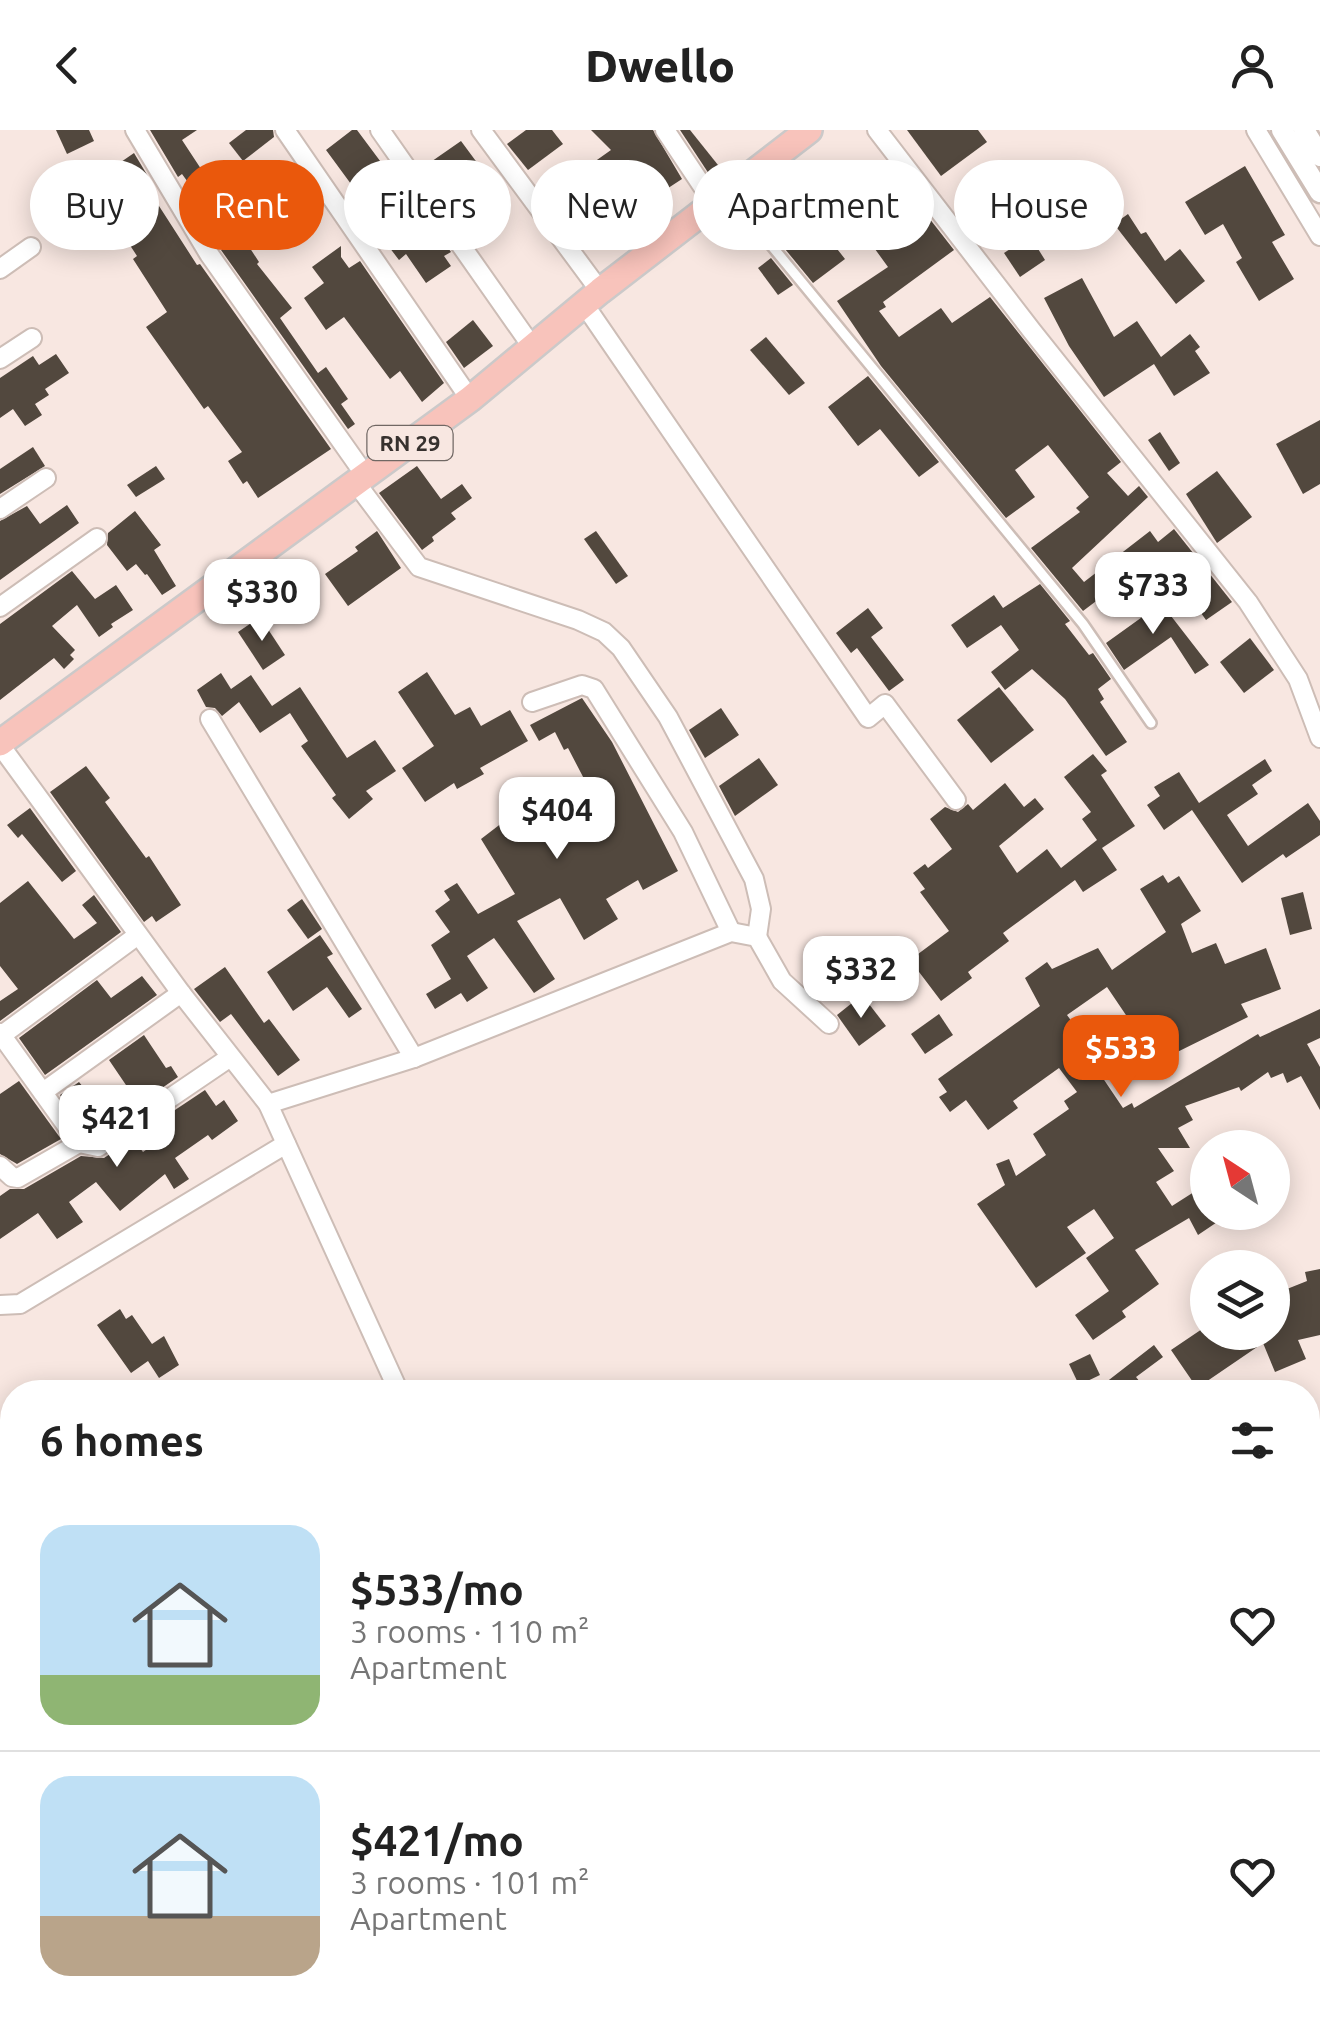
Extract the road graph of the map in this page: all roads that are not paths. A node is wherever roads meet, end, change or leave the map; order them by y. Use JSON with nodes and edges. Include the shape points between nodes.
{"nodes":[{"id":1,"x":135,"y":130,"type":"edge"},
{"id":2,"x":285,"y":130,"type":"edge"},
{"id":3,"x":380,"y":130,"type":"edge"},
{"id":4,"x":481,"y":130,"type":"edge"},
{"id":5,"x":665,"y":130,"type":"edge"},
{"id":6,"x":810,"y":130,"type":"edge"},
{"id":7,"x":878,"y":130,"type":"edge"},
{"id":8,"x":1256,"y":130,"type":"edge"},
{"id":9,"x":1282,"y":130,"type":"edge"},
{"id":10,"x":1304,"y":130,"type":"edge"},
{"id":11,"x":1320,"y":156,"type":"edge"},
{"id":12,"x":771,"y":160,"type":"edge"},
{"id":13,"x":693,"y":164,"type":"edge"},
{"id":14,"x":1320,"y":192,"type":"edge"},
{"id":15,"x":693,"y":220,"type":"edge"},
{"id":16,"x":1320,"y":236,"type":"edge"},
{"id":17,"x":30,"y":248,"type":"edge"},
{"id":18,"x":764,"y":250,"type":"edge"},
{"id":19,"x":0,"y":269,"type":"edge"},
{"id":20,"x":592,"y":298,"type":"junction"},
{"id":21,"x":32,"y":338,"type":"dead end"},
{"id":22,"x":533,"y":348,"type":"junction"},
{"id":23,"x":0,"y":359,"type":"edge"},
{"id":24,"x":470,"y":399,"type":"junction"},
{"id":25,"x":46,"y":478,"type":"dead end"},
{"id":26,"x":360,"y":479,"type":"junction"},
{"id":27,"x":0,"y":508,"type":"edge"},
{"id":28,"x":96,"y":538,"type":"dead end"},
{"id":29,"x":0,"y":608,"type":"edge"},
{"id":30,"x":532,"y":702,"type":"dead end"},
{"id":31,"x":210,"y":719,"type":"dead end"},
{"id":32,"x":1150,"y":723,"type":"dead end"},
{"id":33,"x":1320,"y":738,"type":"edge"},
{"id":34,"x":0,"y":744,"type":"edge"},
{"id":35,"x":956,"y":800,"type":"dead end"},
{"id":36,"x":731,"y":932,"type":"junction"},
{"id":37,"x":138,"y":935,"type":"junction"},
{"id":38,"x":756,"y":937,"type":"junction"},
{"id":39,"x":181,"y":993,"type":"junction"},
{"id":40,"x":830,"y":1024,"type":"dead end"},
{"id":41,"x":1,"y":1034,"type":"edge"},
{"id":42,"x":229,"y":1058,"type":"junction"},
{"id":43,"x":414,"y":1058,"type":"junction"},
{"id":44,"x":42,"y":1092,"type":"junction"},
{"id":45,"x":268,"y":1104,"type":"junction"},
{"id":46,"x":79,"y":1143,"type":"junction"},
{"id":47,"x":286,"y":1144,"type":"junction"},
{"id":48,"x":0,"y":1166,"type":"edge"},
{"id":49,"x":0,"y":1306,"type":"edge"},
{"id":50,"x":394,"y":1380,"type":"edge"}],
"edges":[{"from":1,"to":26,"type":"street"},
{"from":2,"to":24,"type":"street"},
{"from":3,"to":22,"type":"street"},
{"from":4,"to":20,"type":"street"},
{"from":5,"to":13,"type":"street"},
{"from":6,"to":12,"type":"main road","number":"RN 29"},
{"from":7,"to":33,"type":"street","via":[[1248,602],[1298,680]]},
{"from":8,"to":16,"type":"street"},
{"from":9,"to":14,"type":"street"},
{"from":10,"to":11,"type":"street"},
{"from":15,"to":20,"type":"main road","number":"RN 29"},
{"from":17,"to":19,"type":"street"},
{"from":18,"to":32,"type":"lane","via":[[1082,624]]},
{"from":20,"to":22,"type":"main road","number":"RN 29"},
{"from":20,"to":35,"type":"street","via":[[868,718],[885,704]]},
{"from":21,"to":23,"type":"street"},
{"from":22,"to":24,"type":"main road","number":"RN 29"},
{"from":24,"to":26,"type":"main road","number":"RN 29"},
{"from":25,"to":27,"type":"street"},
{"from":26,"to":34,"type":"main road","number":"RN 29"},
{"from":26,"to":38,"type":"street","via":[[419,568],[578,620],[620,648],[668,717],[754,878],[761,910]]},
{"from":28,"to":29,"type":"street"},
{"from":30,"to":36,"type":"street","via":[[582,685],[594,689],[683,832]]},
{"from":31,"to":43,"type":"street"},
{"from":34,"to":37,"type":"street"},
{"from":36,"to":38,"type":"street"},
{"from":36,"to":43,"type":"street"},
{"from":37,"to":39,"type":"street"},
{"from":37,"to":41,"type":"street"},
{"from":38,"to":40,"type":"street","via":[[782,981]]},
{"from":39,"to":42,"type":"street"},
{"from":39,"to":44,"type":"street"},
{"from":41,"to":44,"type":"street"},
{"from":42,"to":45,"type":"street"},
{"from":42,"to":46,"type":"street","via":[[98,1147]]},
{"from":43,"to":45,"type":"street"},
{"from":44,"to":46,"type":"street"},
{"from":45,"to":47,"type":"street"},
{"from":46,"to":48,"type":"street","via":[[18,1178]]},
{"from":47,"to":49,"type":"street","via":[[20,1304]]},
{"from":47,"to":50,"type":"street"}]}
